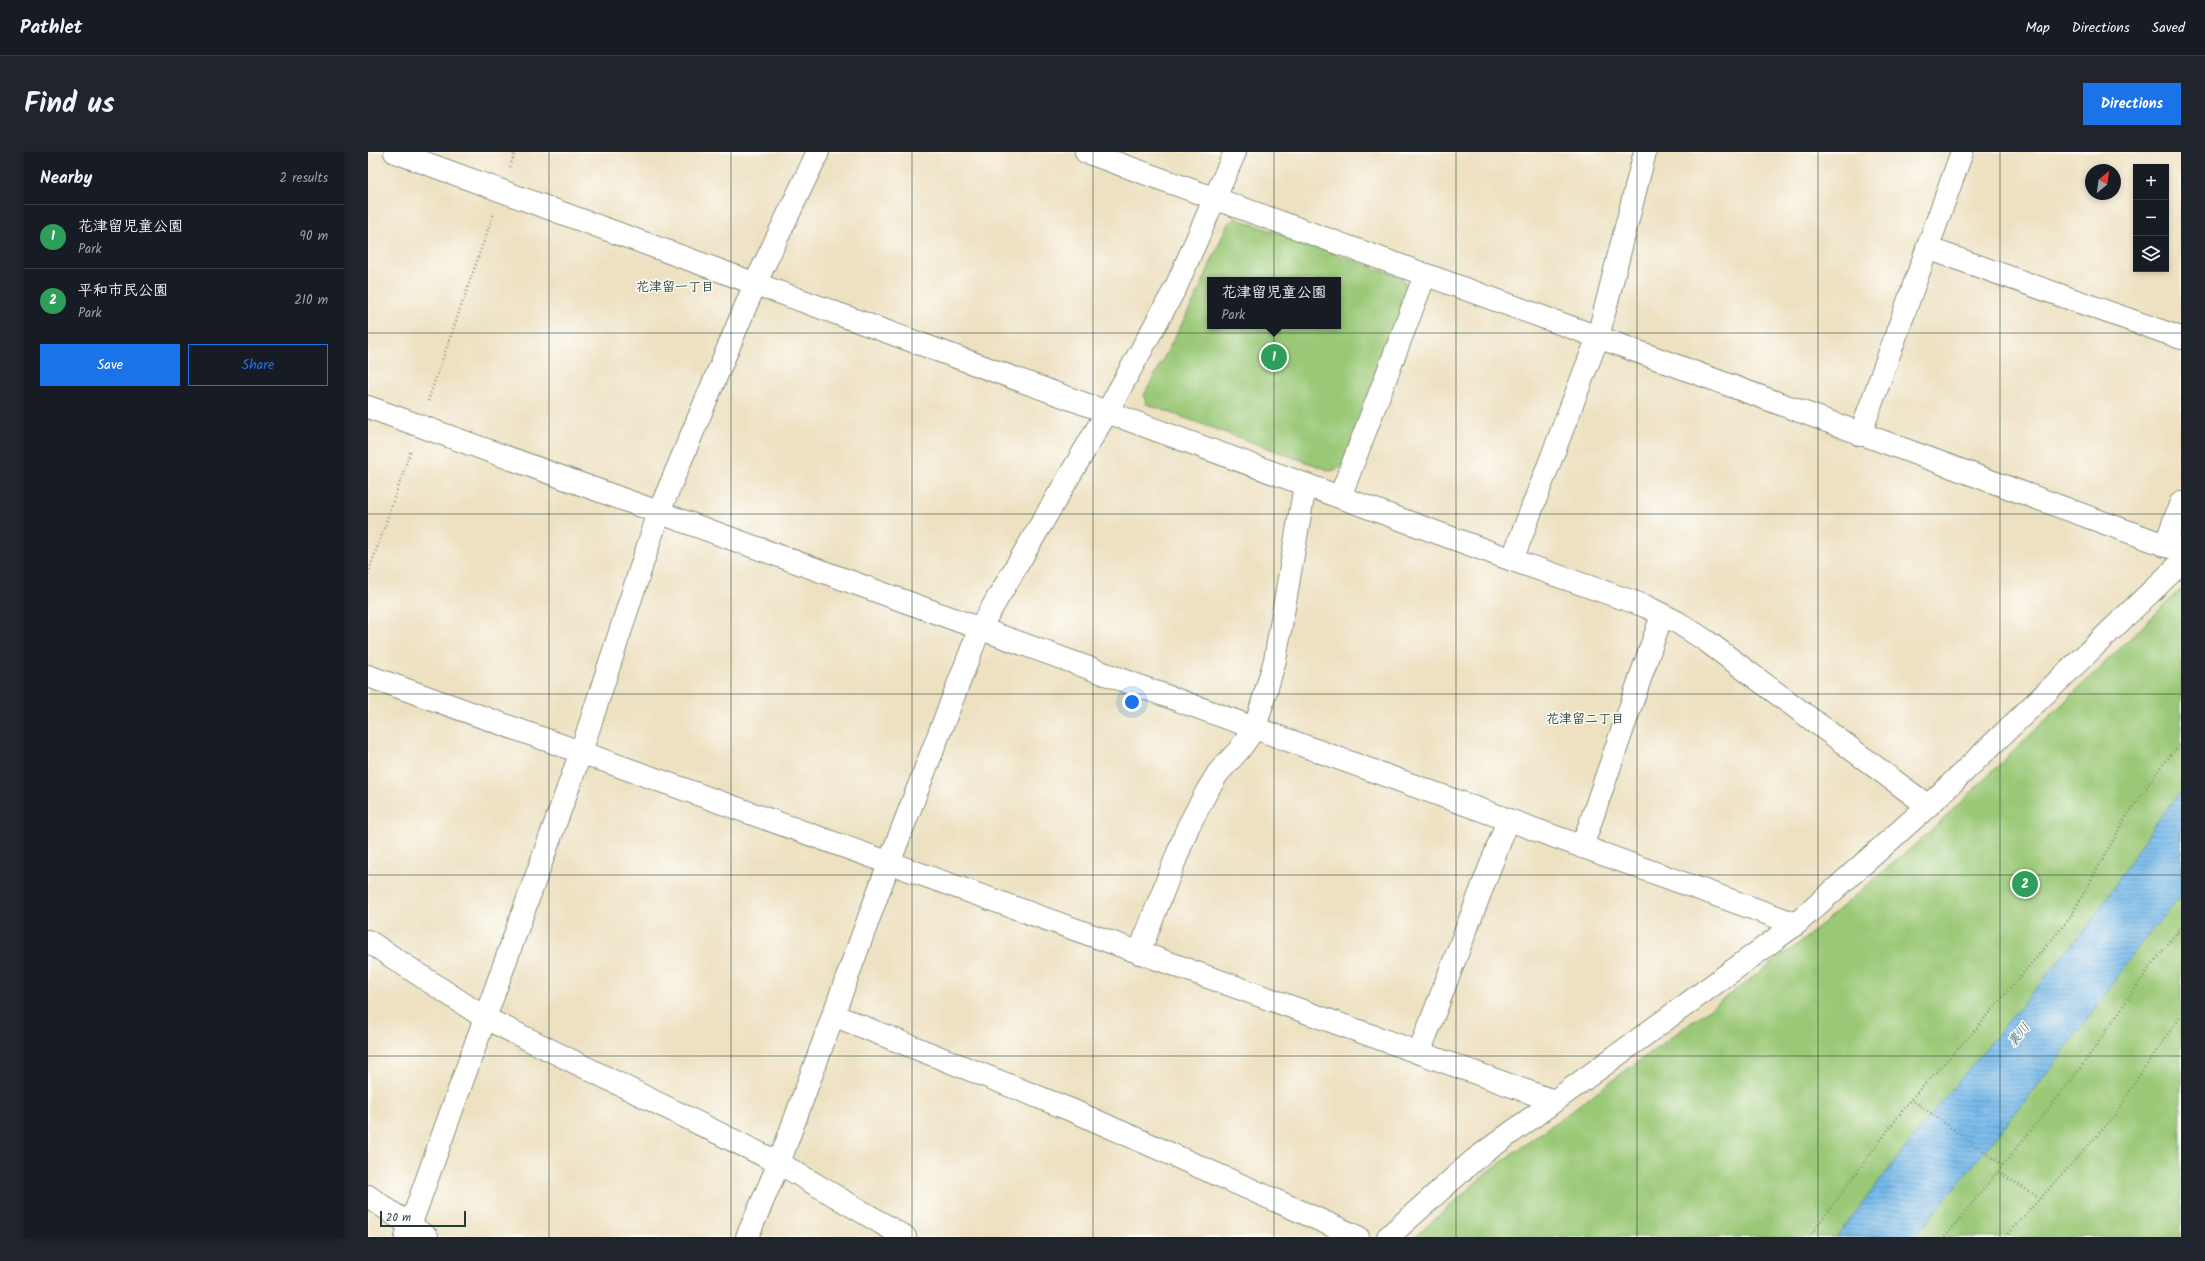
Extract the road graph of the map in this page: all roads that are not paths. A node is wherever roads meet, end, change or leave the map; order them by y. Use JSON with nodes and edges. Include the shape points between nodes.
{"nodes":[{"id":1,"x":395,"y":152,"type":"edge"},
{"id":2,"x":818,"y":152,"type":"edge"},
{"id":3,"x":1086,"y":152,"type":"edge"},
{"id":4,"x":1235,"y":152,"type":"edge"},
{"id":5,"x":1645,"y":152,"type":"edge"},
{"id":6,"x":1962,"y":152,"type":"edge"},
{"id":7,"x":1215,"y":199,"type":"junction"},
{"id":8,"x":1927,"y":248,"type":"junction"},
{"id":9,"x":1425,"y":275,"type":"junction"},
{"id":10,"x":755,"y":284,"type":"junction"},
{"id":11,"x":1598,"y":337,"type":"junction"},
{"id":12,"x":2181,"y":338,"type":"edge"},
{"id":13,"x":368,"y":407,"type":"edge"},
{"id":14,"x":1107,"y":412,"type":"junction"},
{"id":15,"x":1860,"y":434,"type":"junction"},
{"id":16,"x":1305,"y":485,"type":"junction"},
{"id":17,"x":1340,"y":497,"type":"junction"},
{"id":18,"x":2181,"y":502,"type":"edge"},
{"id":19,"x":659,"y":512,"type":"junction"},
{"id":20,"x":2173,"y":548,"type":"edge"},
{"id":21,"x":1512,"y":560,"type":"junction"},
{"id":22,"x":2181,"y":563,"type":"edge"},
{"id":23,"x":1662,"y":614,"type":"junction"},
{"id":24,"x":980,"y":628,"type":"junction"},
{"id":25,"x":368,"y":676,"type":"edge"},
{"id":26,"x":1255,"y":728,"type":"junction"},
{"id":27,"x":581,"y":752,"type":"junction"},
{"id":28,"x":1928,"y":806,"type":"junction"},
{"id":29,"x":1508,"y":820,"type":"junction"},
{"id":30,"x":1582,"y":847,"type":"junction"},
{"id":31,"x":889,"y":863,"type":"junction"},
{"id":32,"x":1796,"y":924,"type":"junction"},
{"id":33,"x":368,"y":941,"type":"edge"},
{"id":34,"x":1139,"y":953,"type":"junction"},
{"id":35,"x":833,"y":1015,"type":"junction"},
{"id":36,"x":485,"y":1018,"type":"junction"},
{"id":37,"x":1418,"y":1053,"type":"junction"},
{"id":38,"x":1554,"y":1101,"type":"junction"},
{"id":39,"x":779,"y":1163,"type":"junction"},
{"id":40,"x":368,"y":1196,"type":"edge"},
{"id":41,"x":414,"y":1233,"type":"edge"},
{"id":42,"x":434,"y":1237,"type":"edge"},
{"id":43,"x":747,"y":1237,"type":"edge"},
{"id":44,"x":905,"y":1237,"type":"edge"},
{"id":45,"x":1358,"y":1237,"type":"edge"},
{"id":46,"x":1388,"y":1237,"type":"edge"}],
"edges":[{"from":1,"to":10,"type":"main road"},
{"from":2,"to":10,"type":"main road"},
{"from":3,"to":7,"type":"main road"},
{"from":4,"to":7,"type":"main road"},
{"from":5,"to":11,"type":"main road"},
{"from":6,"to":8,"type":"main road"},
{"from":7,"to":9,"type":"main road"},
{"from":7,"to":14,"type":"main road","via":[[1176,287]]},
{"from":8,"to":12,"type":"main road"},
{"from":8,"to":15,"type":"main road"},
{"from":9,"to":11,"type":"main road"},
{"from":9,"to":17,"type":"main road"},
{"from":10,"to":14,"type":"main road"},
{"from":10,"to":19,"type":"main road"},
{"from":11,"to":15,"type":"main road"},
{"from":11,"to":21,"type":"main road"},
{"from":13,"to":19,"type":"main road"},
{"from":14,"to":16,"type":"main road"},
{"from":14,"to":24,"type":"main road"},
{"from":15,"to":20,"type":"main road"},
{"from":16,"to":17,"type":"main road"},
{"from":16,"to":26,"type":"main road","via":[[1275,660]]},
{"from":17,"to":21,"type":"main road"},
{"from":18,"to":20,"type":"main road"},
{"from":19,"to":24,"type":"main road"},
{"from":19,"to":27,"type":"main road"},
{"from":21,"to":23,"type":"main road","via":[[1646,606]]},
{"from":22,"to":28,"type":"main road"},
{"from":23,"to":28,"type":"main road","via":[[1705,640]]},
{"from":23,"to":30,"type":"main road"},
{"from":24,"to":26,"type":"main road"},
{"from":24,"to":31,"type":"main road"},
{"from":25,"to":27,"type":"main road"},
{"from":26,"to":29,"type":"main road"},
{"from":26,"to":34,"type":"main road","via":[[1218,773],[1188,827]]},
{"from":27,"to":31,"type":"main road"},
{"from":27,"to":36,"type":"main road"},
{"from":28,"to":32,"type":"main road"},
{"from":29,"to":30,"type":"main road"},
{"from":29,"to":37,"type":"main road"},
{"from":30,"to":32,"type":"main road"},
{"from":31,"to":34,"type":"main road"},
{"from":31,"to":35,"type":"main road"},
{"from":32,"to":38,"type":"main road"},
{"from":33,"to":36,"type":"main road"},
{"from":34,"to":37,"type":"main road"},
{"from":35,"to":39,"type":"main road"},
{"from":35,"to":45,"type":"main road","via":[[1076,1112]]},
{"from":36,"to":39,"type":"main road"},
{"from":36,"to":41,"type":"main road"},
{"from":37,"to":38,"type":"main road"},
{"from":38,"to":46,"type":"main road","via":[[1474,1160]]},
{"from":39,"to":43,"type":"main road"},
{"from":39,"to":44,"type":"main road"},
{"from":40,"to":41,"type":"main road"},
{"from":41,"to":42,"type":"main road"}]}
